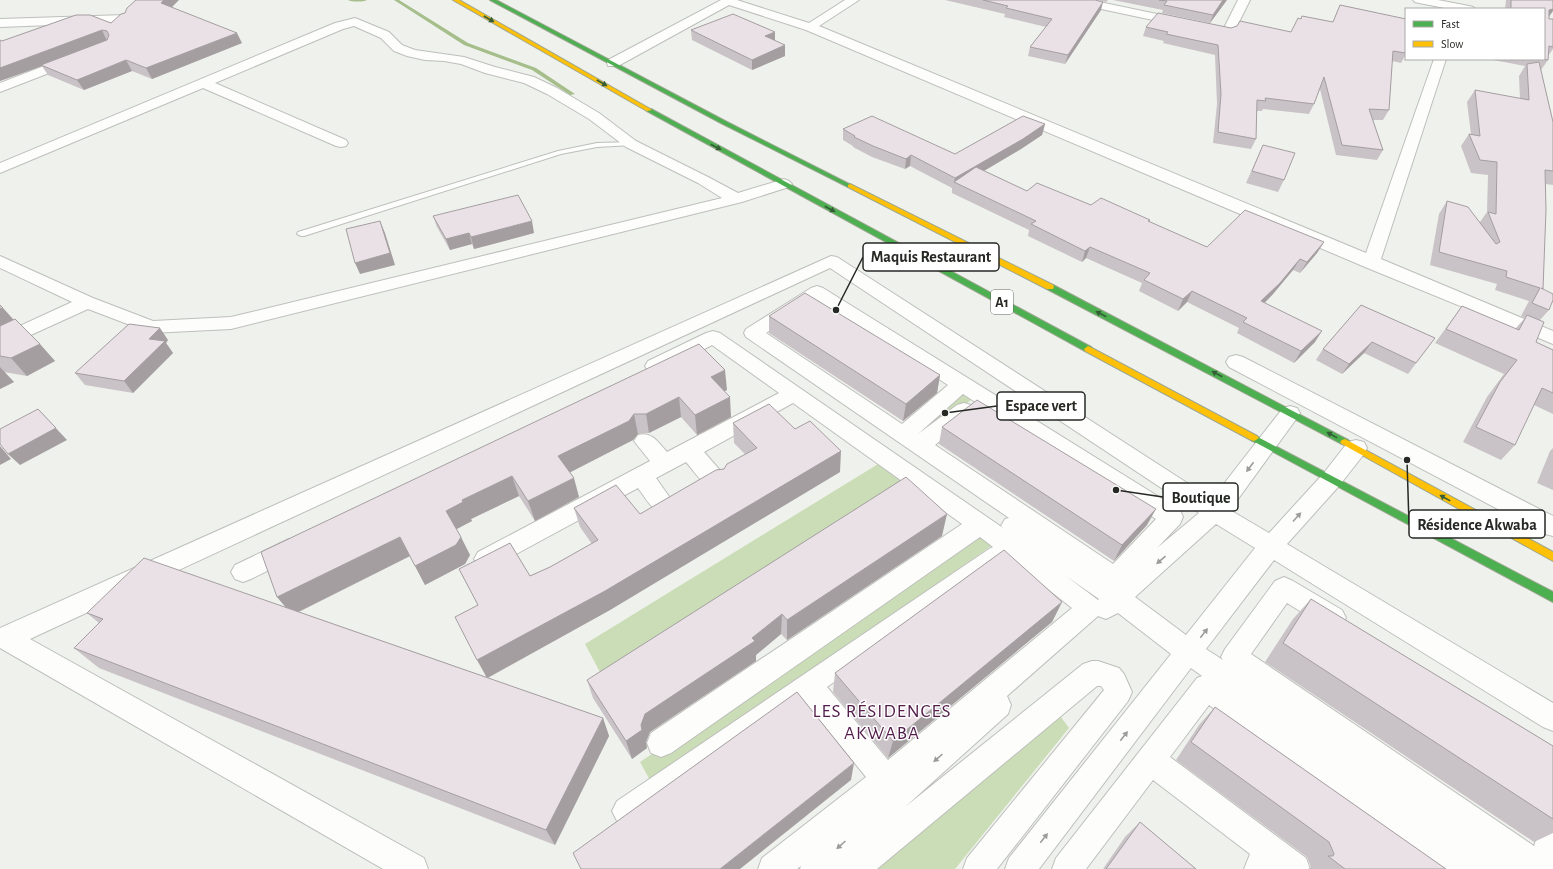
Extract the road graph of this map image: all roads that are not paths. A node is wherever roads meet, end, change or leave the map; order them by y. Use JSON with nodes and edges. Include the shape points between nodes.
{"nodes":[{"id":1,"x":455,"y":0,"type":"edge"},
{"id":2,"x":492,"y":0,"type":"edge"},
{"id":3,"x":853,"y":0,"type":"edge"},
{"id":4,"x":1072,"y":0,"type":"edge"},
{"id":5,"x":1244,"y":0,"type":"edge"},
{"id":6,"x":1420,"y":0,"type":"edge"},
{"id":7,"x":1457,"y":5,"type":"edge"},
{"id":8,"x":125,"y":19,"type":"edge"},
{"id":9,"x":21,"y":22,"type":"junction"},
{"id":10,"x":0,"y":23,"type":"edge"},
{"id":11,"x":810,"y":27,"type":"junction"},
{"id":12,"x":0,"y":30,"type":"edge"},
{"id":13,"x":82,"y":56,"type":"edge"},
{"id":14,"x":1440,"y":60,"type":"edge"},
{"id":15,"x":613,"y":63,"type":"junction"},
{"id":16,"x":204,"y":82,"type":"junction"},
{"id":17,"x":0,"y":88,"type":"edge"},
{"id":18,"x":341,"y":143,"type":"dead end"},
{"id":19,"x":631,"y":144,"type":"junction"},
{"id":20,"x":0,"y":168,"type":"edge"},
{"id":21,"x":784,"y":184,"type":"junction"},
{"id":22,"x":736,"y":199,"type":"junction"},
{"id":23,"x":301,"y":234,"type":"dead end"},
{"id":24,"x":0,"y":261,"type":"edge"},
{"id":25,"x":1371,"y":263,"type":"junction"},
{"id":26,"x":87,"y":302,"type":"junction"},
{"id":27,"x":744,"y":338,"type":"dead end"},
{"id":28,"x":1553,"y":338,"type":"edge"},
{"id":29,"x":0,"y":343,"type":"edge"},
{"id":30,"x":1236,"y":362,"type":"dead end"},
{"id":31,"x":635,"y":376,"type":"edge"},
{"id":32,"x":962,"y":384,"type":"junction"},
{"id":33,"x":794,"y":394,"type":"junction"},
{"id":34,"x":982,"y":396,"type":"junction"},
{"id":35,"x":1290,"y":413,"type":"junction"},
{"id":36,"x":645,"y":440,"type":"dead end"},
{"id":37,"x":912,"y":440,"type":"junction"},
{"id":38,"x":1267,"y":445,"type":"junction"},
{"id":39,"x":1356,"y":448,"type":"junction"},
{"id":40,"x":689,"y":450,"type":"junction"},
{"id":41,"x":664,"y":463,"type":"junction"},
{"id":42,"x":641,"y":476,"type":"junction"},
{"id":43,"x":1331,"y":480,"type":"junction"},
{"id":44,"x":717,"y":482,"type":"edge"},
{"id":45,"x":664,"y":505,"type":"edge"},
{"id":46,"x":1215,"y":512,"type":"junction"},
{"id":47,"x":980,"y":524,"type":"junction"},
{"id":48,"x":1553,"y":527,"type":"edge"},
{"id":49,"x":307,"y":540,"type":"edge"},
{"id":50,"x":1271,"y":546,"type":"junction"},
{"id":51,"x":1011,"y":547,"type":"junction"},
{"id":52,"x":1553,"y":557,"type":"edge"},
{"id":53,"x":478,"y":564,"type":"edge"},
{"id":54,"x":242,"y":572,"type":"dead end"},
{"id":55,"x":1553,"y":597,"type":"edge"},
{"id":56,"x":1117,"y":598,"type":"junction"},
{"id":57,"x":1351,"y":629,"type":"edge"},
{"id":58,"x":1189,"y":652,"type":"junction"},
{"id":59,"x":808,"y":685,"type":"junction"},
{"id":60,"x":1553,"y":718,"type":"edge"},
{"id":61,"x":661,"y":743,"type":"dead end"},
{"id":62,"x":1150,"y":760,"type":"junction"},
{"id":63,"x":886,"y":779,"type":"junction"},
{"id":64,"x":627,"y":811,"type":"dead end"},
{"id":65,"x":1553,"y":834,"type":"edge"},
{"id":66,"x":1264,"y":859,"type":"edge"},
{"id":67,"x":413,"y":869,"type":"edge"},
{"id":68,"x":773,"y":869,"type":"edge"},
{"id":69,"x":815,"y":869,"type":"edge"},
{"id":70,"x":853,"y":869,"type":"edge"},
{"id":71,"x":978,"y":869,"type":"edge"},
{"id":72,"x":1020,"y":869,"type":"edge"},
{"id":73,"x":1067,"y":869,"type":"edge"},
{"id":74,"x":1295,"y":869,"type":"edge"},
{"id":75,"x":1464,"y":869,"type":"edge"},
{"id":76,"x":1501,"y":869,"type":"edge"},
{"id":77,"x":1541,"y":869,"type":"edge"}],
"edges":[{"from":1,"to":21,"type":"main road","number":"A1","one_way":true},
{"from":2,"to":15,"type":"main road","number":"A1"},
{"from":3,"to":11,"type":"street"},
{"from":4,"to":5,"type":"street","via":[[1228,32]]},
{"from":6,"to":7,"type":"street"},
{"from":8,"to":9,"type":"street"},
{"from":9,"to":10,"type":"street"},
{"from":9,"to":12,"type":"street"},
{"from":11,"to":15,"type":"street","via":[[728,1]]},
{"from":11,"to":25,"type":"street"},
{"from":13,"to":17,"type":"street"},
{"from":14,"to":25,"type":"street"},
{"from":35,"to":15,"type":"main road","number":"A1","one_way":true,"via":[[1016,269],[724,122]]},
{"from":16,"to":18,"type":"street"},
{"from":16,"to":19,"type":"street","via":[[339,26],[355,22],[386,35],[398,48],[411,53],[464,61],[530,80],[594,116]]},
{"from":16,"to":20,"type":"street"},
{"from":19,"to":22,"type":"street"},
{"from":19,"to":23,"type":"lane","via":[[597,145],[560,152]]},
{"from":21,"to":22,"type":"street"},
{"from":21,"to":38,"type":"main road","number":"A1","one_way":true},
{"from":22,"to":26,"type":"street","via":[[231,323],[151,327]]},
{"from":24,"to":26,"type":"street"},
{"from":25,"to":28,"type":"street"},
{"from":26,"to":29,"type":"street"},
{"from":27,"to":56,"type":"street"},
{"from":30,"to":48,"type":"street"},
{"from":31,"to":33,"type":"street","via":[[713,337]]},
{"from":32,"to":34,"type":"street"},
{"from":32,"to":37,"type":"street"},
{"from":32,"to":37,"type":"street","via":[[817,292],[753,333]]},
{"from":33,"to":40,"type":"street"},
{"from":33,"to":47,"type":"street"},
{"from":34,"to":37,"type":"street"},
{"from":34,"to":37,"type":"street","via":[[1172,517],[1115,578]]},
{"from":35,"to":38,"type":"street"},
{"from":39,"to":35,"type":"main road","number":"A1","one_way":true},
{"from":36,"to":41,"type":"street"},
{"from":38,"to":43,"type":"main road","number":"A1"},
{"from":38,"to":46,"type":"street","one_way":true},
{"from":39,"to":43,"type":"street"},
{"from":52,"to":39,"type":"main road","number":"A1","one_way":true},
{"from":40,"to":41,"type":"street"},
{"from":40,"to":44,"type":"street"},
{"from":41,"to":42,"type":"street"},
{"from":42,"to":45,"type":"street"},
{"from":42,"to":53,"type":"street"},
{"from":50,"to":43,"type":"street","one_way":true},
{"from":43,"to":55,"type":"main road","number":"A1"},
{"from":46,"to":50,"type":"street"},
{"from":46,"to":56,"type":"street","one_way":true},
{"from":46,"to":67,"type":"street","via":[[831,261],[5,638]]},
{"from":47,"to":51,"type":"street"},
{"from":47,"to":61,"type":"street"},
{"from":49,"to":54,"type":"street"},
{"from":58,"to":50,"type":"street","one_way":true},
{"from":50,"to":60,"type":"street"},
{"from":51,"to":59,"type":"street"},
{"from":51,"to":63,"type":"street","via":[[1090,608]]},
{"from":56,"to":58,"type":"street"},
{"from":56,"to":69,"type":"street","one_way":true},
{"from":57,"to":77,"type":"street","via":[[1284,588],[1234,657]]},
{"from":72,"to":58,"type":"street","one_way":true},
{"from":58,"to":76,"type":"street"},
{"from":59,"to":63,"type":"street"},
{"from":59,"to":64,"type":"street"},
{"from":62,"to":66,"type":"street"},
{"from":62,"to":73,"type":"street"},
{"from":62,"to":75,"type":"street","via":[[1206,687]]},
{"from":63,"to":68,"type":"street"},
{"from":65,"to":77,"type":"street"},
{"from":66,"to":74,"type":"street"},
{"from":70,"to":71,"type":"street","via":[[1092,672],[1107,674],[1115,682],[1119,692]]}]}
